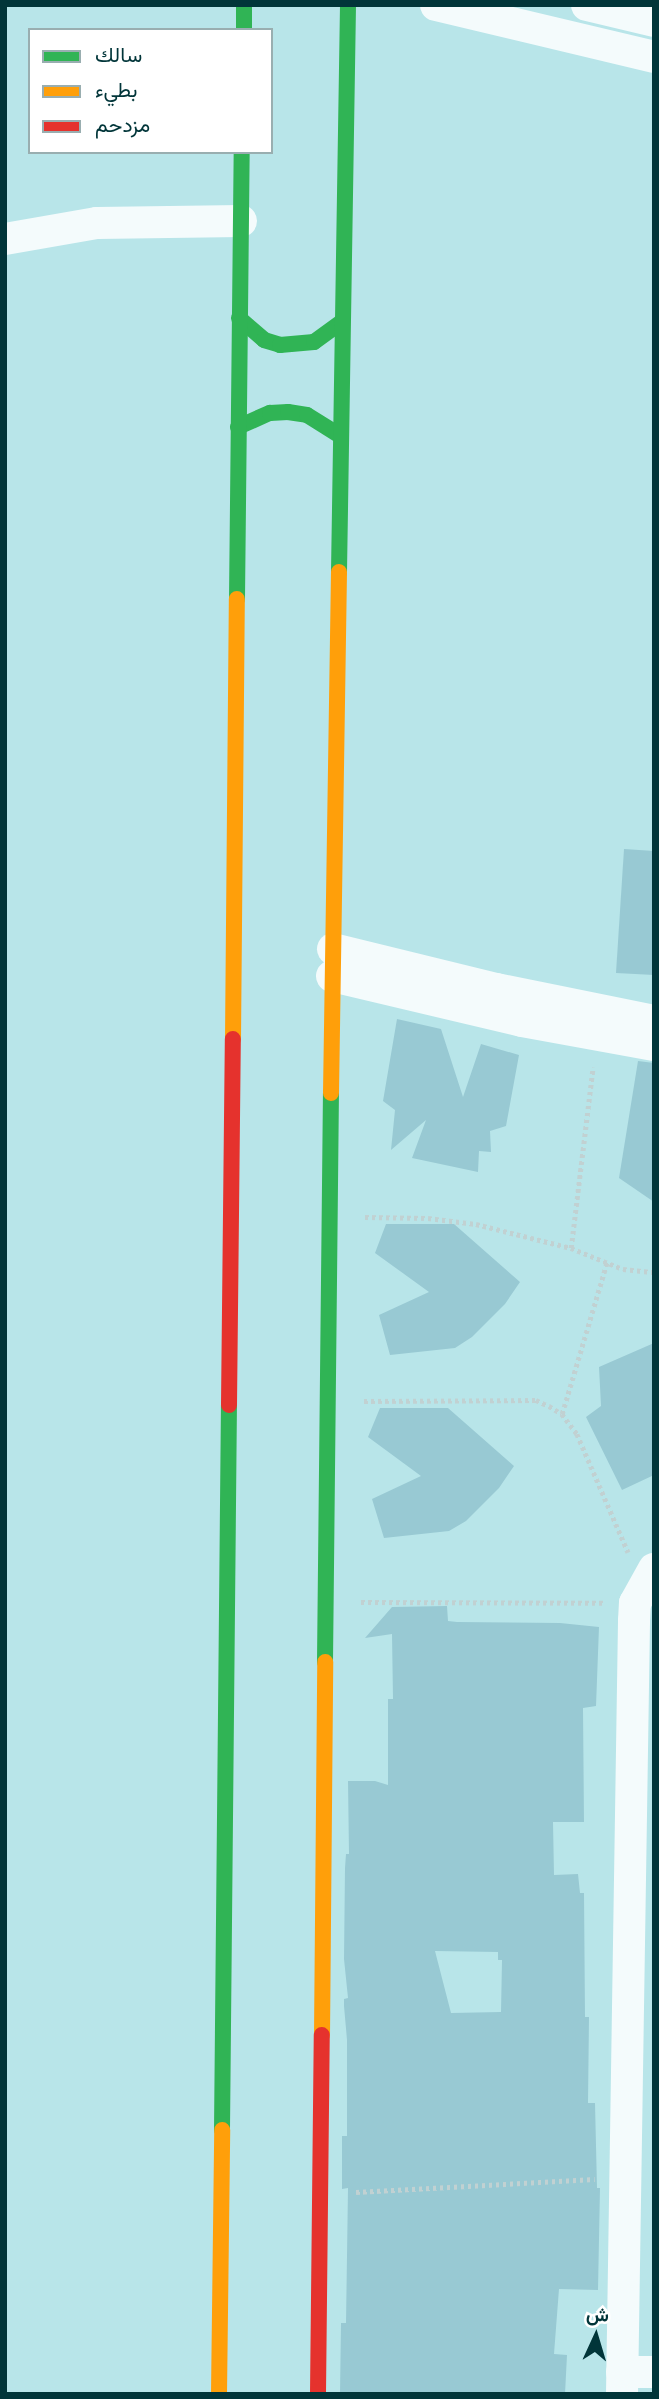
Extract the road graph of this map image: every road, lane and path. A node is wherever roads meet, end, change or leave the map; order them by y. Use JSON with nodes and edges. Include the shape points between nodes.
{"nodes":[{"id":1,"x":244,"y":5,"type":"edge"},
{"id":2,"x":348,"y":5,"type":"edge"},
{"id":3,"x":436,"y":5,"type":"edge"},
{"id":4,"x":587,"y":5,"type":"edge"},
{"id":5,"x":654,"y":22,"type":"edge"},
{"id":6,"x":244,"y":28,"type":"edge"},
{"id":7,"x":654,"y":57,"type":"edge"},
{"id":8,"x":242,"y":154,"type":"edge"},
{"id":9,"x":241,"y":220,"type":"junction"},
{"id":10,"x":5,"y":239,"type":"edge"},
{"id":11,"x":239,"y":317,"type":"junction"},
{"id":12,"x":342,"y":323,"type":"junction"},
{"id":13,"x":238,"y":427,"type":"junction"},
{"id":14,"x":339,"y":435,"type":"junction"},
{"id":15,"x":332,"y":962,"type":"junction"},
{"id":16,"x":654,"y":1021,"type":"edge"},
{"id":17,"x":597,"y":1035,"type":"junction"},
{"id":18,"x":654,"y":1045,"type":"edge"},
{"id":19,"x":330,"y":1219,"type":"junction"},
{"id":20,"x":571,"y":1248,"type":"junction"},
{"id":21,"x":607,"y":1262,"type":"junction"},
{"id":22,"x":654,"y":1272,"type":"edge"},
{"id":23,"x":328,"y":1401,"type":"junction"},
{"id":24,"x":562,"y":1414,"type":"junction"},
{"id":25,"x":644,"y":1585,"type":"edge"},
{"id":26,"x":326,"y":1602,"type":"junction"},
{"id":27,"x":627,"y":2178,"type":"junction"},
{"id":28,"x":320,"y":2194,"type":"junction"},
{"id":29,"x":654,"y":2372,"type":"edge"},
{"id":30,"x":622,"y":2383,"type":"edge"},
{"id":31,"x":219,"y":2394,"type":"edge"},
{"id":32,"x":318,"y":2394,"type":"edge"}],
"edges":[{"from":1,"to":6,"type":"street"},
{"from":2,"to":12,"type":"street"},
{"from":3,"to":7,"type":"street"},
{"from":4,"to":5,"type":"street"},
{"from":8,"to":9,"type":"street"},
{"from":9,"to":10,"type":"street","via":[[96,223]]},
{"from":9,"to":11,"type":"street"},
{"from":11,"to":12,"type":"street","via":[[264,340],[280,345],[314,342]]},
{"from":11,"to":13,"type":"street"},
{"from":12,"to":14,"type":"street"},
{"from":13,"to":14,"type":"street","via":[[270,413],[288,412],[307,415]]},
{"from":13,"to":31,"type":"street"},
{"from":14,"to":15,"type":"street"},
{"from":15,"to":16,"type":"street"},
{"from":15,"to":17,"type":"street"},
{"from":15,"to":19,"type":"street"},
{"from":17,"to":18,"type":"street"},
{"from":17,"to":20,"type":"path"},
{"from":19,"to":20,"type":"path","via":[[428,1218],[513,1231]]},
{"from":19,"to":23,"type":"street"},
{"from":20,"to":21,"type":"path"},
{"from":21,"to":22,"type":"path","via":[[623,1269]]},
{"from":21,"to":24,"type":"path"},
{"from":23,"to":24,"type":"path","via":[[536,1400]]},
{"from":23,"to":26,"type":"street"},
{"from":24,"to":25,"type":"path","via":[[577,1434]]},
{"from":25,"to":26,"type":"path"},
{"from":25,"to":27,"type":"street"},
{"from":26,"to":28,"type":"street"},
{"from":27,"to":28,"type":"path"},
{"from":27,"to":30,"type":"street"},
{"from":28,"to":32,"type":"street"},
{"from":29,"to":30,"type":"street"}]}
